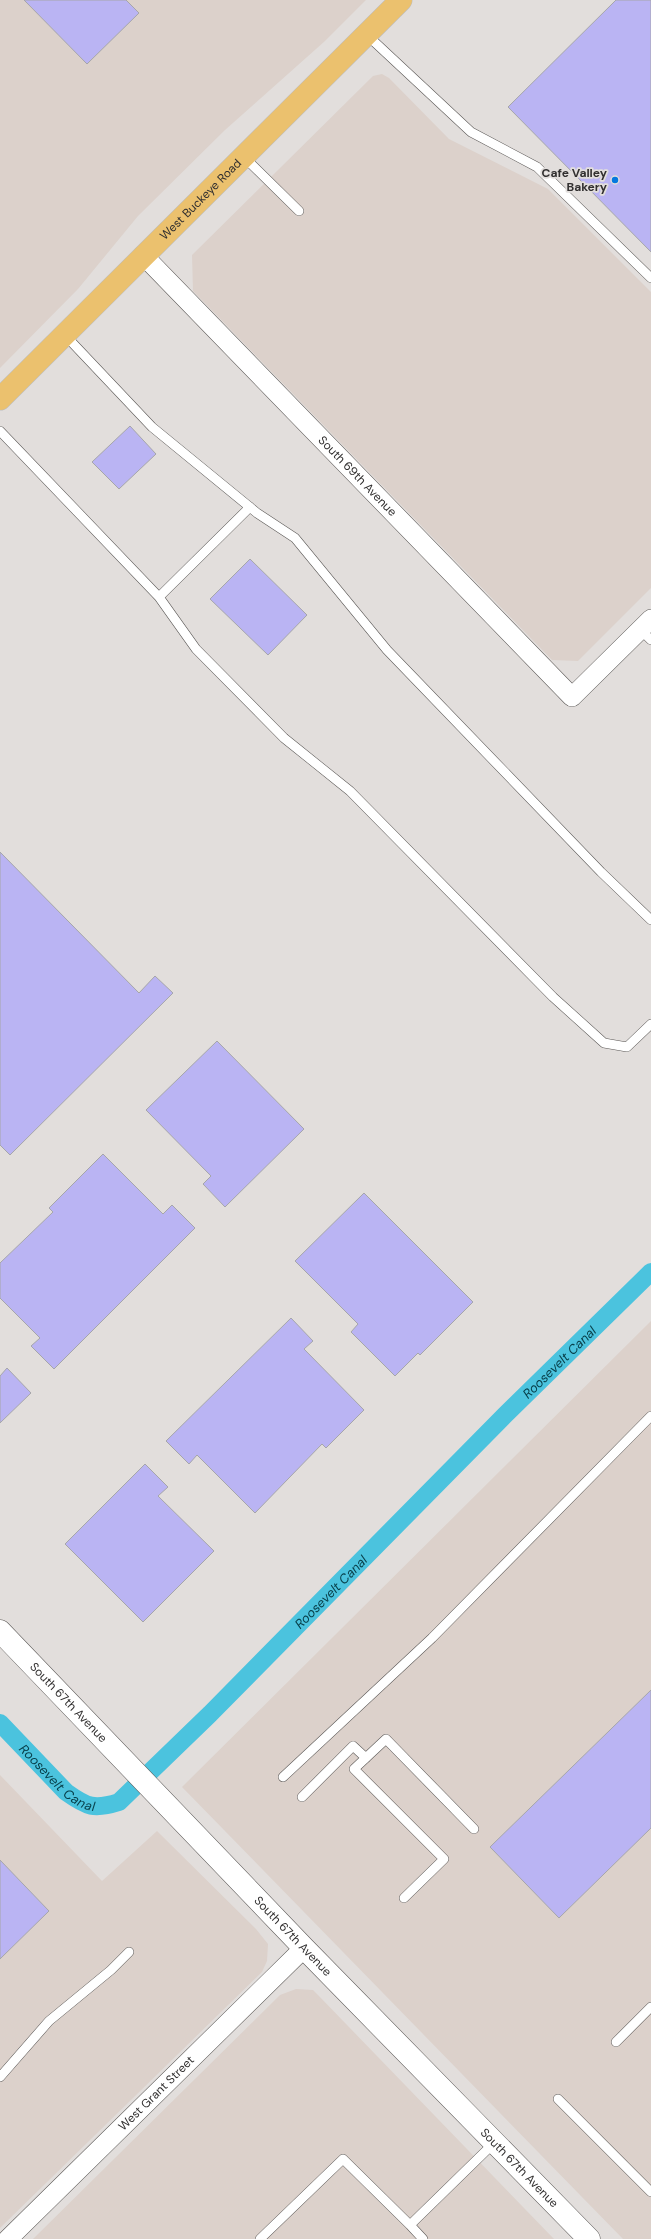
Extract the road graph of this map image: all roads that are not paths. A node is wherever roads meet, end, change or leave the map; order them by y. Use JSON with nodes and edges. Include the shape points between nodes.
{"nodes":[{"id":1,"x":401,"y":0,"type":"edge"},
{"id":2,"x":367,"y":35,"type":"junction"},
{"id":3,"x":244,"y":157,"type":"junction"},
{"id":4,"x":299,"y":211,"type":"dead end"},
{"id":5,"x":143,"y":255,"type":"junction"},
{"id":6,"x":651,"y":278,"type":"edge"},
{"id":7,"x":64,"y":334,"type":"junction"},
{"id":8,"x":0,"y":399,"type":"edge"},
{"id":9,"x":0,"y":431,"type":"edge"},
{"id":10,"x":250,"y":507,"type":"junction"},
{"id":11,"x":159,"y":597,"type":"junction"},
{"id":12,"x":648,"y":629,"type":"edge"},
{"id":13,"x":651,"y":920,"type":"edge"},
{"id":14,"x":651,"y":1024,"type":"edge"},
{"id":15,"x":651,"y":1416,"type":"edge"},
{"id":16,"x":0,"y":1631,"type":"edge"},
{"id":17,"x":366,"y":1758,"type":"junction"},
{"id":18,"x":283,"y":1777,"type":"dead end"},
{"id":19,"x":302,"y":1797,"type":"dead end"},
{"id":20,"x":474,"y":1829,"type":"dead end"},
{"id":21,"x":404,"y":1898,"type":"dead end"},
{"id":22,"x":304,"y":1948,"type":"junction"},
{"id":23,"x":129,"y":1952,"type":"dead end"},
{"id":24,"x":651,"y":2007,"type":"edge"},
{"id":25,"x":616,"y":2042,"type":"dead end"},
{"id":26,"x":0,"y":2077,"type":"edge"},
{"id":27,"x":558,"y":2099,"type":"dead end"},
{"id":28,"x":494,"y":2142,"type":"junction"},
{"id":29,"x":651,"y":2192,"type":"edge"},
{"id":30,"x":410,"y":2225,"type":"junction"},
{"id":31,"x":8,"y":2239,"type":"edge"},
{"id":32,"x":260,"y":2239,"type":"edge"},
{"id":33,"x":423,"y":2239,"type":"edge"},
{"id":34,"x":589,"y":2239,"type":"edge"}],
"edges":[{"from":1,"to":2,"type":"main road","name":"West Buckeye Road"},
{"from":2,"to":3,"type":"main road","name":"West Buckeye Road"},
{"from":2,"to":6,"type":"lane","via":[[471,132],[537,168]]},
{"from":3,"to":4,"type":"lane"},
{"from":3,"to":5,"type":"main road","name":"West Buckeye Road"},
{"from":5,"to":7,"type":"main road","name":"West Buckeye Road"},
{"from":5,"to":12,"type":"street","name":"South 69th Avenue","via":[[572,697]]},
{"from":7,"to":8,"type":"main road","name":"West Buckeye Road"},
{"from":7,"to":10,"type":"lane","via":[[152,427]]},
{"from":9,"to":11,"type":"lane"},
{"from":10,"to":11,"type":"lane"},
{"from":10,"to":13,"type":"lane","via":[[295,538],[387,650],[601,872]]},
{"from":11,"to":14,"type":"lane","via":[[196,650],[279,732],[350,792],[553,997],[604,1043],[627,1047]]},
{"from":15,"to":18,"type":"lane","via":[[432,1638]]},
{"from":16,"to":22,"type":"main road","name":"South 67th Avenue"},
{"from":17,"to":19,"type":"lane","via":[[353,1746]]},
{"from":17,"to":20,"type":"lane","via":[[386,1739]]},
{"from":17,"to":21,"type":"lane","via":[[354,1769],[444,1859]]},
{"from":22,"to":28,"type":"main road","name":"South 67th Avenue"},
{"from":22,"to":31,"type":"street","name":"West Grant Street"},
{"from":23,"to":26,"type":"lane","via":[[49,2021]]},
{"from":24,"to":25,"type":"lane"},
{"from":27,"to":29,"type":"lane"},
{"from":28,"to":30,"type":"lane"},
{"from":28,"to":34,"type":"main road","name":"South 67th Avenue"},
{"from":30,"to":32,"type":"lane","via":[[343,2159]]},
{"from":30,"to":33,"type":"lane"}]}
